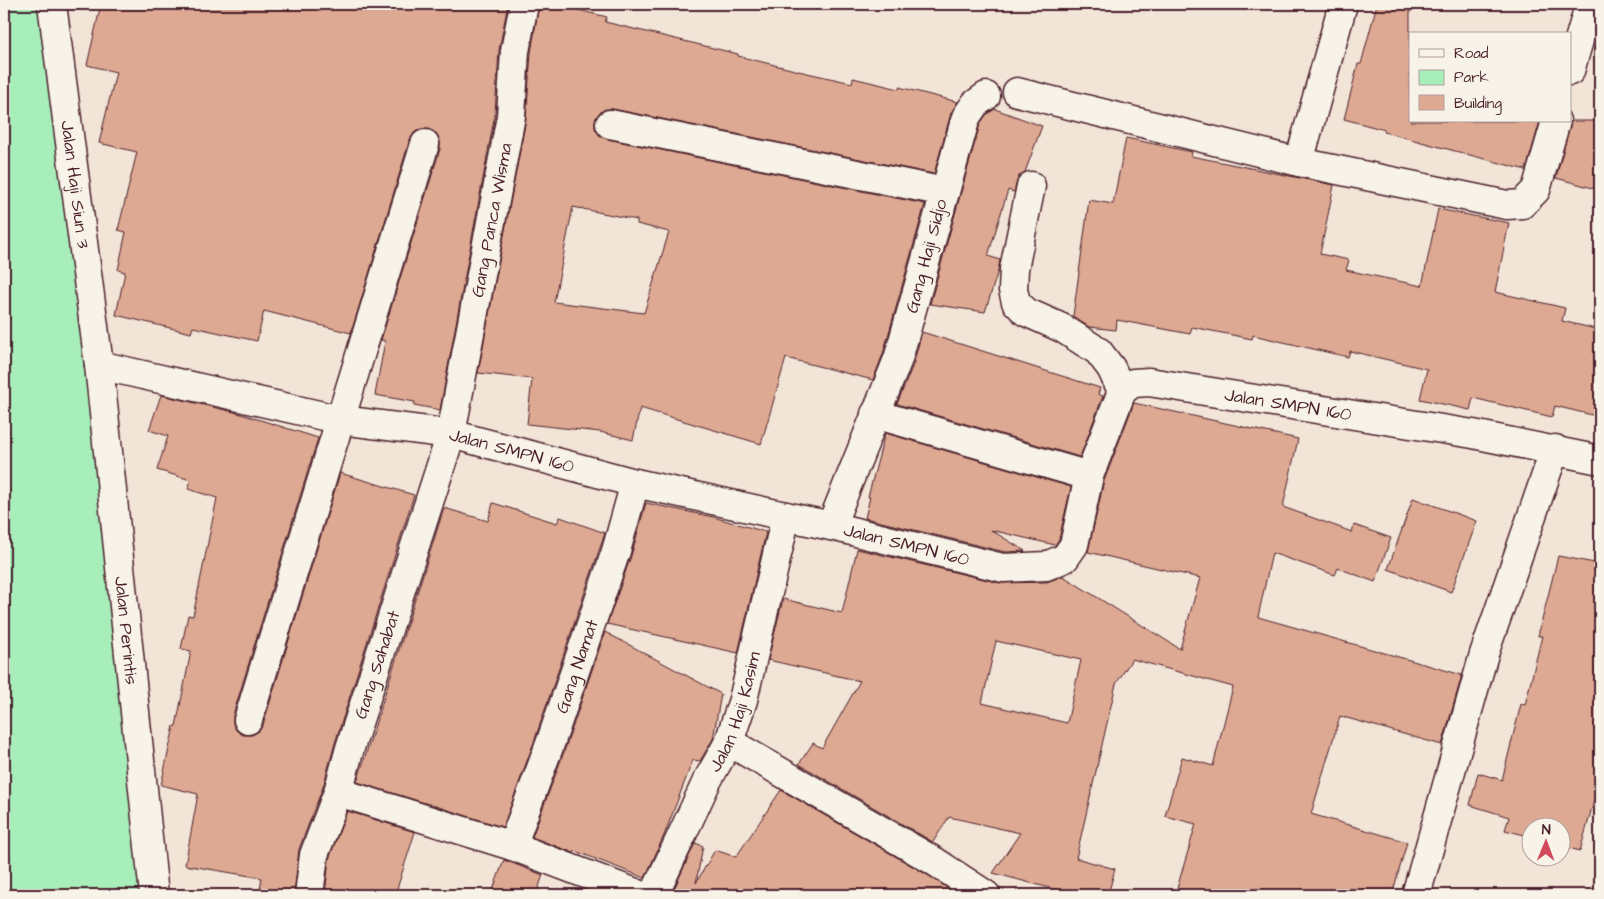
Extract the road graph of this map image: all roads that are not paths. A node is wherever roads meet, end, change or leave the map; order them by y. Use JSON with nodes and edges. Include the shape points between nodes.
{"nodes":[{"id":1,"x":52,"y":4,"type":"edge"},
{"id":2,"x":524,"y":4,"type":"edge"},
{"id":3,"x":1343,"y":4,"type":"edge"},
{"id":4,"x":1590,"y":6,"type":"edge"},
{"id":5,"x":1572,"y":64,"type":"edge"},
{"id":6,"x":1017,"y":92,"type":"dead end"},
{"id":7,"x":986,"y":96,"type":"dead end"},
{"id":8,"x":1556,"y":122,"type":"edge"},
{"id":9,"x":610,"y":124,"type":"dead end"},
{"id":10,"x":425,"y":144,"type":"dead end"},
{"id":11,"x":1299,"y":162,"type":"junction"},
{"id":12,"x":1031,"y":186,"type":"dead end"},
{"id":13,"x":945,"y":192,"type":"junction"},
{"id":14,"x":99,"y":365,"type":"junction"},
{"id":15,"x":1122,"y":391,"type":"junction"},
{"id":16,"x":875,"y":414,"type":"junction"},
{"id":17,"x":341,"y":420,"type":"junction"},
{"id":18,"x":451,"y":434,"type":"junction"},
{"id":19,"x":1555,"y":449,"type":"junction"},
{"id":20,"x":1600,"y":460,"type":"edge"},
{"id":21,"x":1089,"y":476,"type":"junction"},
{"id":22,"x":635,"y":483,"type":"junction"},
{"id":23,"x":786,"y":516,"type":"junction"},
{"id":24,"x":831,"y":526,"type":"junction"},
{"id":25,"x":248,"y":720,"type":"dead end"},
{"id":26,"x":729,"y":742,"type":"junction"},
{"id":27,"x":338,"y":792,"type":"junction"},
{"id":28,"x":512,"y":846,"type":"junction"},
{"id":29,"x":154,"y":895,"type":"edge"},
{"id":30,"x":309,"y":895,"type":"edge"},
{"id":31,"x":641,"y":895,"type":"edge"},
{"id":32,"x":654,"y":895,"type":"edge"},
{"id":33,"x":986,"y":895,"type":"edge"},
{"id":34,"x":1416,"y":895,"type":"edge"}],
"edges":[{"from":1,"to":14,"type":"street","name":"Jalan Haji Siun 3"},
{"from":2,"to":18,"type":"street","name":"Gang Panca Wisma","via":[[515,51],[511,116]]},
{"from":3,"to":11,"type":"street"},
{"from":4,"to":5,"type":"street"},
{"from":6,"to":11,"type":"street"},
{"from":7,"to":13,"type":"street","via":[[975,104],[966,118]]},
{"from":8,"to":11,"type":"street","via":[[1536,190],[1522,204],[1507,205]]},
{"from":9,"to":13,"type":"street","name":"Gang Haji Sidjo"},
{"from":10,"to":17,"type":"street"},
{"from":12,"to":15,"type":"street","via":[[1014,269],[1016,302],[1026,312],[1062,328],[1098,351]]},
{"from":13,"to":16,"type":"street","name":"Gang Haji Sidjo","via":[[898,359]]},
{"from":14,"to":17,"type":"street","name":"Jalan SMPN 160"},
{"from":14,"to":29,"type":"street","name":"Jalan Perintis"},
{"from":15,"to":19,"type":"street","name":"Jalan SMPN 160","via":[[1133,383],[1149,382]]},
{"from":15,"to":21,"type":"street","name":"Jalan SMPN 160"},
{"from":16,"to":21,"type":"street"},
{"from":16,"to":24,"type":"street","name":"Gang Haji Sidjo"},
{"from":17,"to":18,"type":"street","name":"Jalan SMPN 160"},
{"from":17,"to":25,"type":"street"},
{"from":18,"to":22,"type":"street","name":"Jalan SMPN 160"},
{"from":18,"to":27,"type":"street","name":"Gang Sahabat"},
{"from":19,"to":20,"type":"street","name":"Jalan SMPN 160"},
{"from":19,"to":34,"type":"street","via":[[1484,654]]},
{"from":21,"to":24,"type":"street","name":"Jalan SMPN 160","via":[[1074,545],[1065,558],[1046,566],[1003,568]]},
{"from":22,"to":23,"type":"street","name":"Jalan SMPN 160"},
{"from":22,"to":28,"type":"street","name":"Gang Namat","via":[[616,550]]},
{"from":23,"to":24,"type":"street","name":"Jalan SMPN 160"},
{"from":23,"to":26,"type":"street","name":"Jalan Haji Kasim","via":[[743,700]]},
{"from":26,"to":32,"type":"street","name":"Jalan Haji Kasim","via":[[707,781]]},
{"from":26,"to":33,"type":"street","via":[[934,861]]},
{"from":27,"to":28,"type":"street"},
{"from":27,"to":30,"type":"street","name":"Gang Sahabat","via":[[314,855]]},
{"from":28,"to":31,"type":"street"}]}
